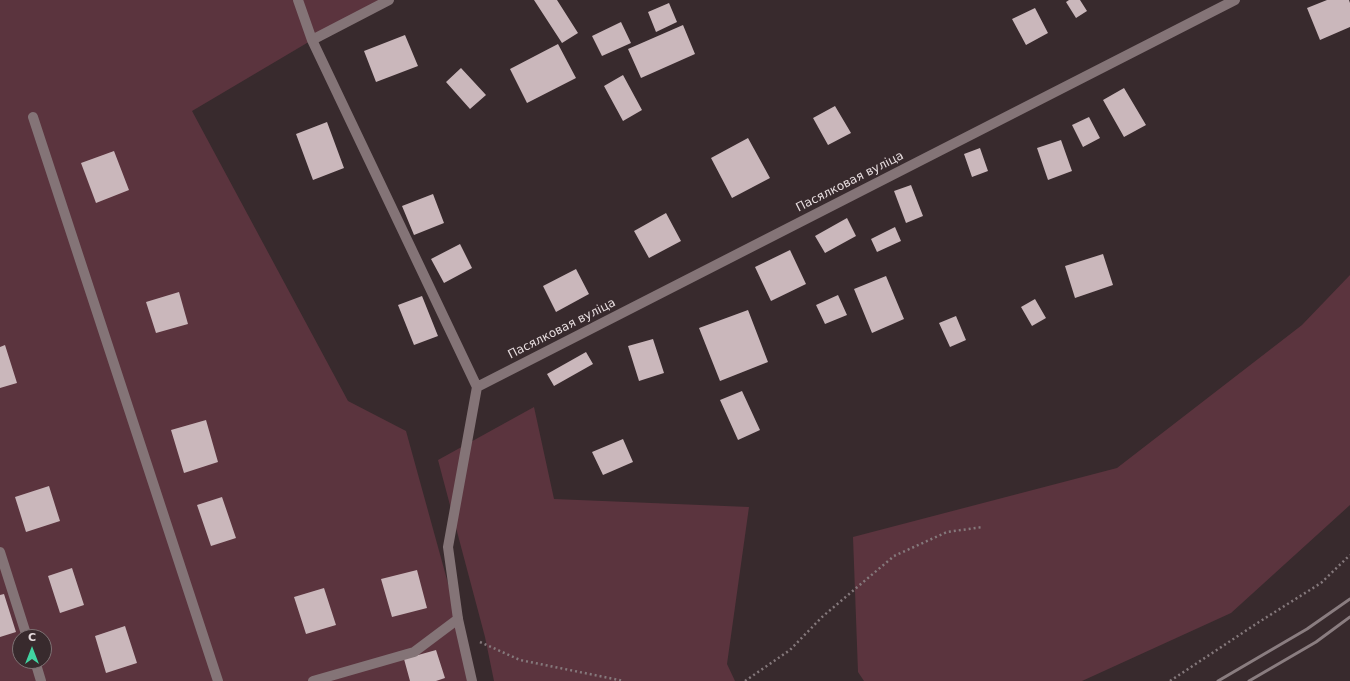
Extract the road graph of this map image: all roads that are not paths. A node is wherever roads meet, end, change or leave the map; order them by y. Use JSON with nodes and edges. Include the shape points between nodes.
{"nodes":[{"id":1,"x":298,"y":0,"type":"edge"},
{"id":2,"x":389,"y":0,"type":"edge"},
{"id":3,"x":1235,"y":0,"type":"edge"},
{"id":4,"x":312,"y":40,"type":"junction"},
{"id":5,"x":33,"y":117,"type":"dead end"},
{"id":6,"x":477,"y":387,"type":"junction"},
{"id":7,"x":0,"y":552,"type":"edge"},
{"id":8,"x":458,"y":619,"type":"junction"},
{"id":9,"x":24,"y":629,"type":"edge"},
{"id":10,"x":37,"y":669,"type":"edge"},
{"id":11,"x":41,"y":681,"type":"edge"},
{"id":12,"x":218,"y":681,"type":"edge"},
{"id":13,"x":313,"y":681,"type":"edge"},
{"id":14,"x":472,"y":681,"type":"edge"}],
"edges":[{"from":1,"to":4,"type":"street"},
{"from":2,"to":4,"type":"street"},
{"from":3,"to":6,"type":"street","name":"Пасялковая вуліца"},
{"from":4,"to":6,"type":"street"},
{"from":5,"to":12,"type":"street"},
{"from":6,"to":8,"type":"street","via":[[448,547]]},
{"from":7,"to":9,"type":"street"},
{"from":8,"to":13,"type":"street","via":[[414,652]]},
{"from":8,"to":14,"type":"street"},
{"from":10,"to":11,"type":"street"}]}
